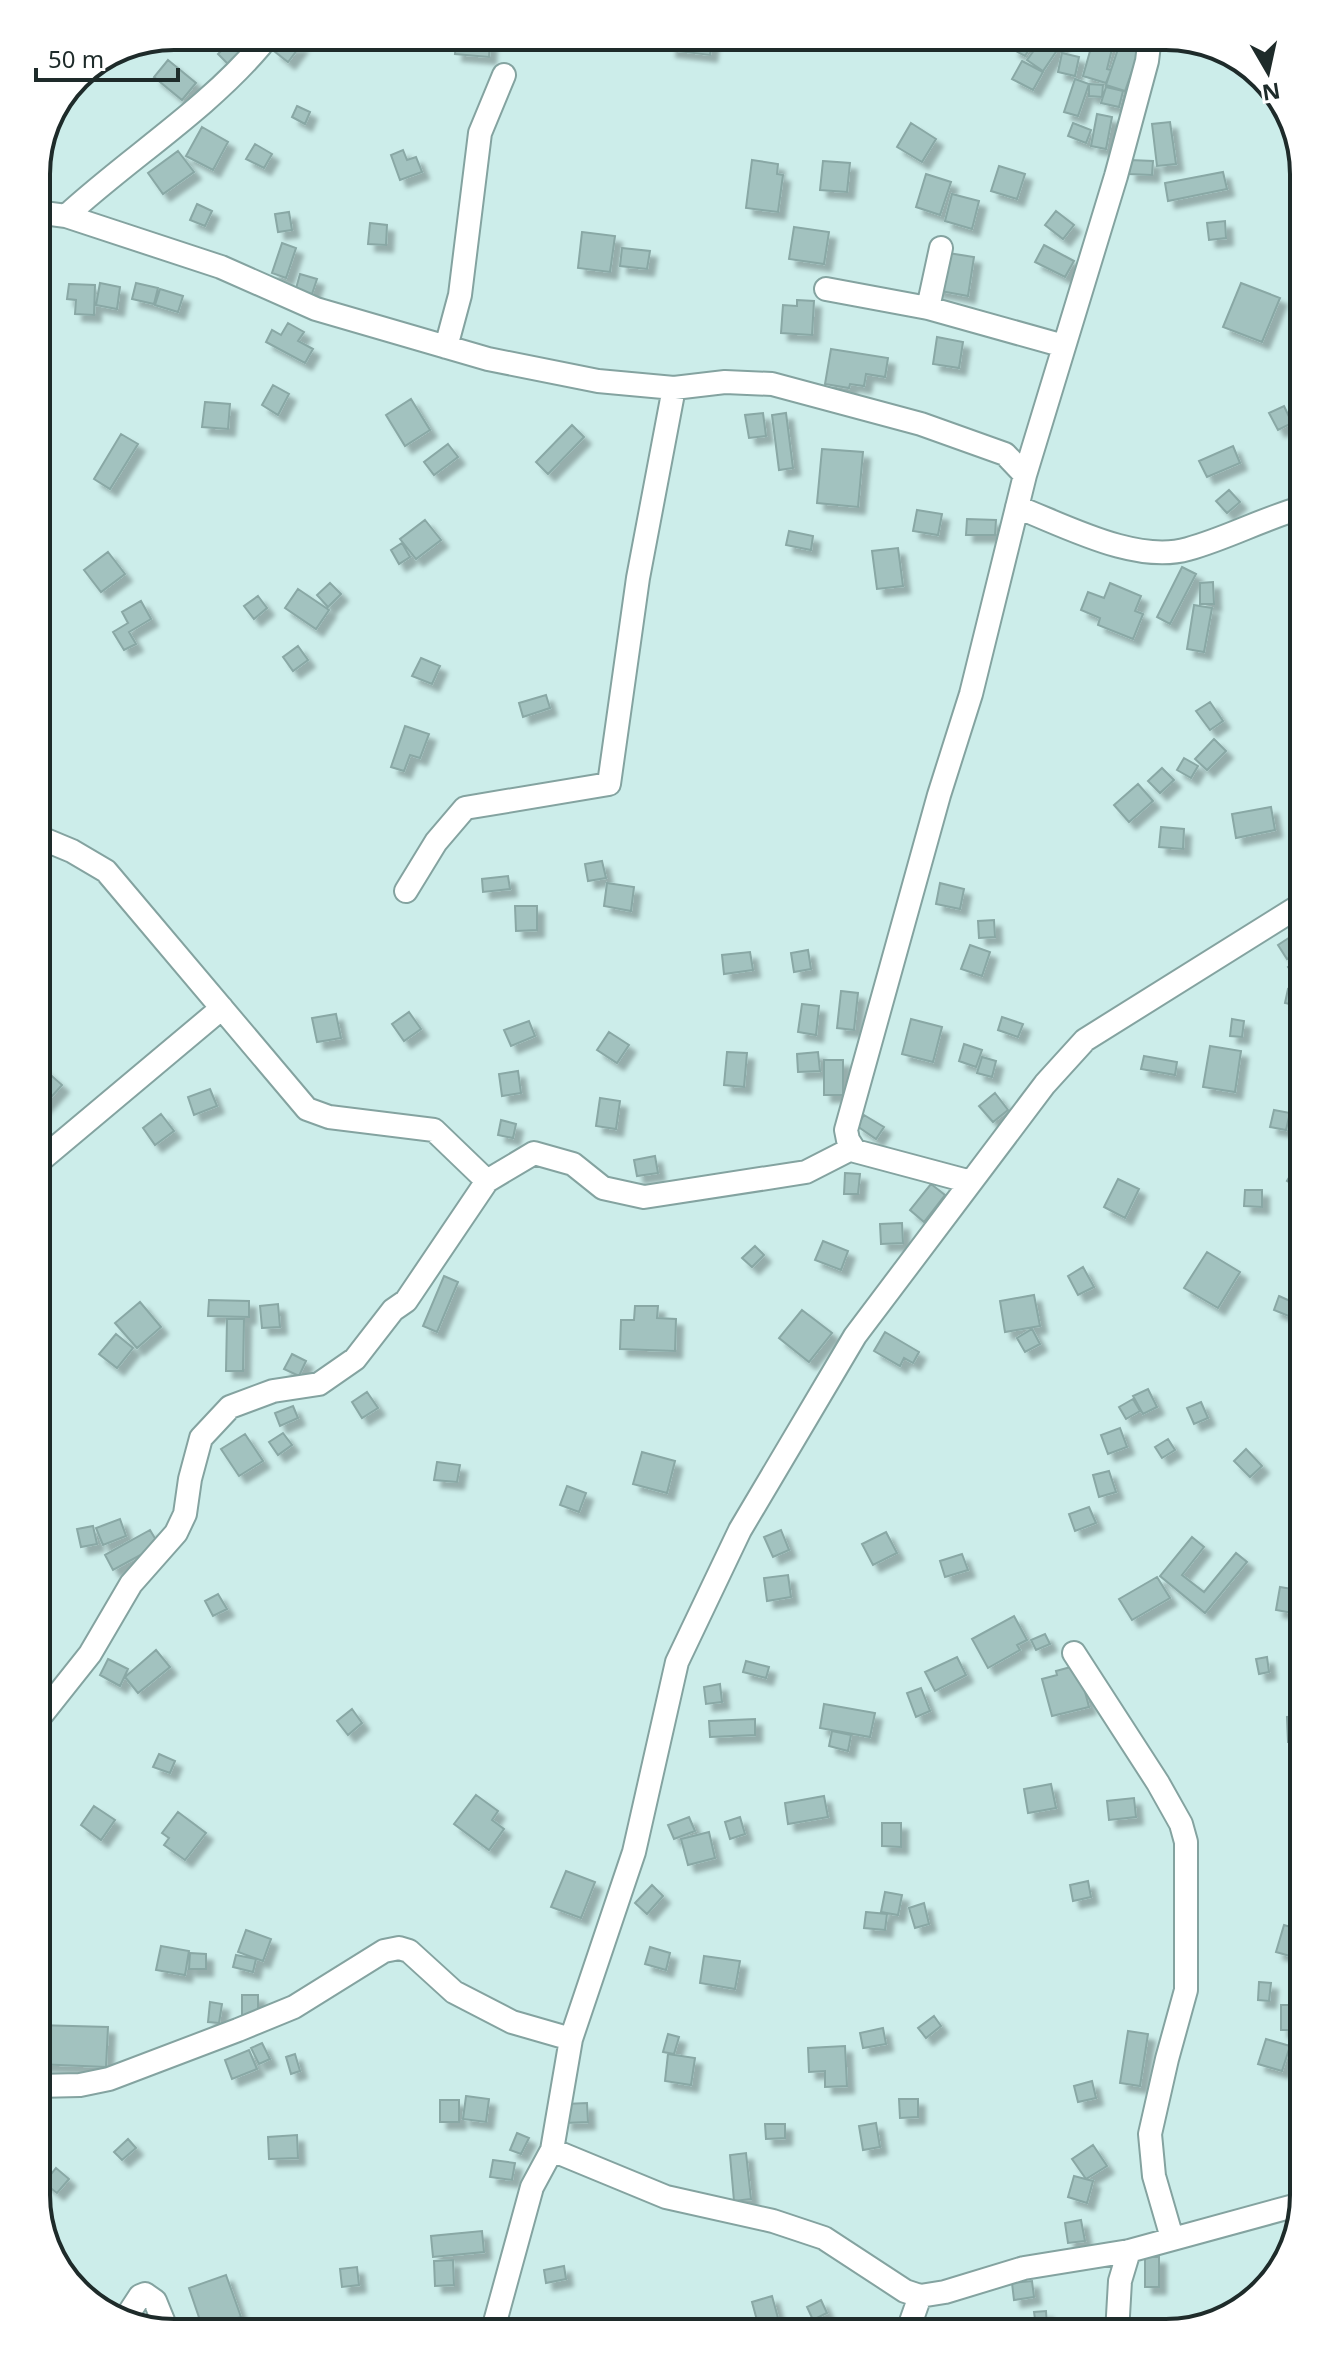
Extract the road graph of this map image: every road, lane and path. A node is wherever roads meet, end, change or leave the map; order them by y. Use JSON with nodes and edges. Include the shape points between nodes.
{"nodes":[{"id":1,"x":257,"y":50,"type":"edge"},
{"id":2,"x":1148,"y":50,"type":"edge"},
{"id":3,"x":504,"y":75,"type":"dead end"},
{"id":4,"x":50,"y":214,"type":"edge"},
{"id":5,"x":66,"y":216,"type":"junction"},
{"id":6,"x":941,"y":248,"type":"dead end"},
{"id":7,"x":826,"y":289,"type":"dead end"},
{"id":8,"x":928,"y":308,"type":"junction"},
{"id":9,"x":1064,"y":346,"type":"junction"},
{"id":10,"x":446,"y":347,"type":"junction"},
{"id":11,"x":674,"y":388,"type":"junction"},
{"id":12,"x":1025,"y":475,"type":"junction"},
{"id":13,"x":1017,"y":507,"type":"junction"},
{"id":14,"x":1290,"y":511,"type":"edge"},
{"id":15,"x":50,"y":842,"type":"edge"},
{"id":16,"x":406,"y":891,"type":"dead end"},
{"id":17,"x":1290,"y":912,"type":"edge"},
{"id":18,"x":222,"y":1008,"type":"junction"},
{"id":19,"x":853,"y":1148,"type":"junction"},
{"id":20,"x":50,"y":1152,"type":"edge"},
{"id":21,"x":487,"y":1181,"type":"junction"},
{"id":22,"x":971,"y":1182,"type":"junction"},
{"id":23,"x":1074,"y":1653,"type":"dead end"},
{"id":24,"x":50,"y":1704,"type":"edge"},
{"id":25,"x":571,"y":2039,"type":"junction"},
{"id":26,"x":50,"y":2086,"type":"edge"},
{"id":27,"x":552,"y":2150,"type":"junction"},
{"id":28,"x":1289,"y":2207,"type":"edge"},
{"id":29,"x":1172,"y":2238,"type":"junction"},
{"id":30,"x":1129,"y":2251,"type":"junction"},
{"id":31,"x":920,"y":2296,"type":"junction"},
{"id":32,"x":130,"y":2311,"type":"edge"},
{"id":33,"x":162,"y":2319,"type":"edge"},
{"id":34,"x":496,"y":2319,"type":"edge"},
{"id":35,"x":912,"y":2319,"type":"edge"},
{"id":36,"x":1118,"y":2319,"type":"edge"}],
"edges":[{"from":1,"to":5,"type":"street","via":[[238,73]]},
{"from":2,"to":9,"type":"street"},
{"from":3,"to":10,"type":"street","via":[[480,133],[460,295]]},
{"from":4,"to":5,"type":"street"},
{"from":5,"to":10,"type":"street","via":[[221,267],[316,309]]},
{"from":6,"to":8,"type":"street"},
{"from":7,"to":8,"type":"street"},
{"from":8,"to":9,"type":"street"},
{"from":9,"to":12,"type":"street"},
{"from":10,"to":11,"type":"street","via":[[598,381]]},
{"from":11,"to":12,"type":"street","via":[[772,384],[921,424],[1005,454]]},
{"from":11,"to":16,"type":"street","via":[[638,578],[609,784],[465,808]]},
{"from":12,"to":13,"type":"street"},
{"from":13,"to":14,"type":"street","via":[[1125,548],[1160,553],[1187,550]]},
{"from":13,"to":19,"type":"street","via":[[971,694],[846,1130]]},
{"from":15,"to":18,"type":"street","via":[[106,871]]},
{"from":17,"to":22,"type":"street","via":[[1085,1040]]},
{"from":18,"to":20,"type":"street"},
{"from":18,"to":21,"type":"street","via":[[307,1109],[329,1117],[434,1130]]},
{"from":19,"to":21,"type":"street","via":[[806,1172],[644,1197],[603,1188],[573,1164],[534,1153]]},
{"from":19,"to":22,"type":"street"},
{"from":21,"to":24,"type":"street","via":[[406,1301],[355,1359],[319,1384],[273,1391],[230,1407],[201,1438],[176,1533],[131,1584],[90,1654]]},
{"from":22,"to":25,"type":"street","via":[[855,1336],[740,1530],[677,1662],[634,1852]]},
{"from":23,"to":29,"type":"street","via":[[1158,1783],[1186,1842],[1186,1990],[1150,2134],[1154,2176]]},
{"from":25,"to":26,"type":"street","via":[[512,2022],[454,1992],[399,1948],[384,1951],[294,2007],[238,2030],[109,2079]]},
{"from":25,"to":27,"type":"street"},
{"from":27,"to":31,"type":"street","via":[[666,2197],[824,2238]]},
{"from":27,"to":34,"type":"street","via":[[532,2187]]},
{"from":28,"to":29,"type":"street"},
{"from":29,"to":30,"type":"street"},
{"from":30,"to":31,"type":"street","via":[[1024,2268]]},
{"from":30,"to":36,"type":"street","via":[[1120,2281]]},
{"from":31,"to":35,"type":"street"},
{"from":32,"to":33,"type":"street","via":[[145,2294],[155,2301]]}]}
